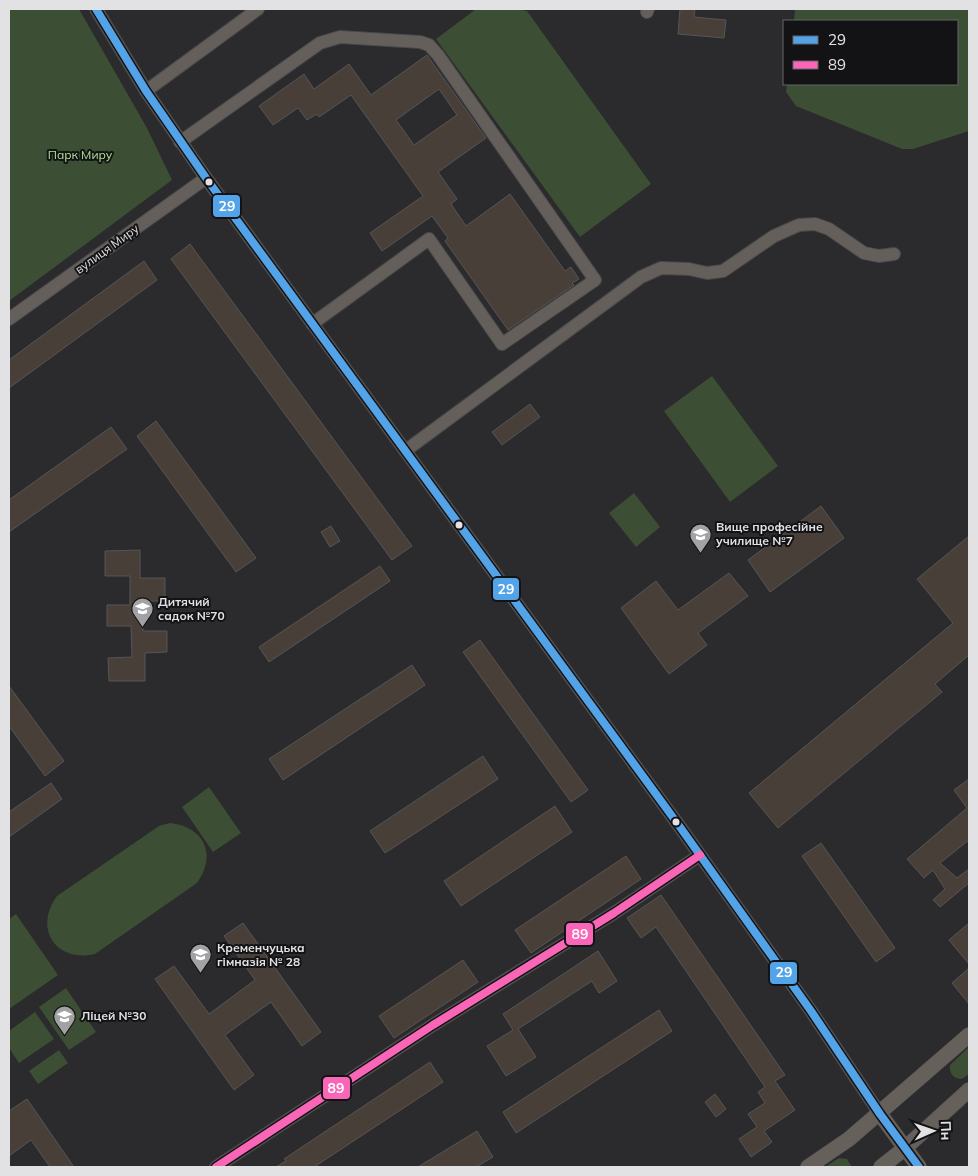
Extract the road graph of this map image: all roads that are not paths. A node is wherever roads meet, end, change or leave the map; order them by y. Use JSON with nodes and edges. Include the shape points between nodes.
{"nodes":[{"id":1,"x":96,"y":9,"type":"edge"},
{"id":2,"x":258,"y":9,"type":"edge"},
{"id":3,"x":146,"y":91,"type":"junction"},
{"id":4,"x":180,"y":142,"type":"junction"},
{"id":5,"x":206,"y":178,"type":"junction"},
{"id":6,"x":894,"y":254,"type":"dead end"},
{"id":7,"x":9,"y":319,"type":"edge"},
{"id":8,"x":312,"y":324,"type":"junction"},
{"id":9,"x":405,"y":451,"type":"junction"},
{"id":10,"x":700,"y":855,"type":"junction"},
{"id":11,"x":969,"y":1035,"type":"edge"},
{"id":12,"x":969,"y":1090,"type":"edge"},
{"id":13,"x":880,"y":1114,"type":"junction"},
{"id":14,"x":904,"y":1149,"type":"junction"},
{"id":15,"x":216,"y":1167,"type":"edge"},
{"id":16,"x":808,"y":1167,"type":"edge"},
{"id":17,"x":881,"y":1167,"type":"edge"},
{"id":18,"x":918,"y":1167,"type":"edge"}],
"edges":[{"from":1,"to":3,"type":"street"},
{"from":2,"to":3,"type":"street"},
{"from":3,"to":4,"type":"street"},
{"from":4,"to":5,"type":"street"},
{"from":4,"to":8,"type":"street","via":[[328,39],[420,42],[438,54],[594,280],[502,344],[429,238]]},
{"from":5,"to":7,"type":"street","name":"вулиця Миру"},
{"from":5,"to":8,"type":"street"},
{"from":6,"to":9,"type":"street","via":[[864,253],[815,224],[799,226],[774,236],[723,271],[706,273],[662,268],[641,277]]},
{"from":8,"to":9,"type":"street"},
{"from":9,"to":10,"type":"street"},
{"from":10,"to":13,"type":"street"},
{"from":10,"to":15,"type":"street"},
{"from":11,"to":13,"type":"main road"},
{"from":12,"to":14,"type":"main road"},
{"from":13,"to":14,"type":"main road"},
{"from":13,"to":16,"type":"main road"},
{"from":14,"to":17,"type":"main road"},
{"from":14,"to":18,"type":"main road"}]}
